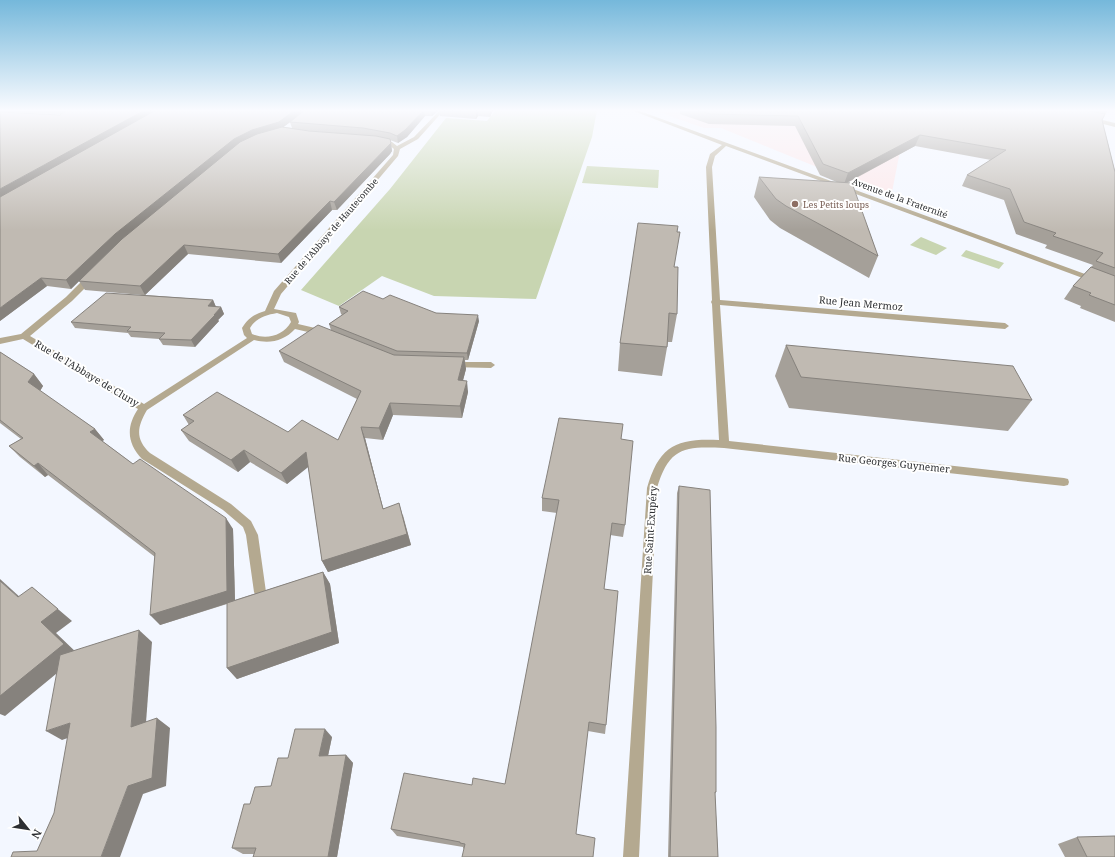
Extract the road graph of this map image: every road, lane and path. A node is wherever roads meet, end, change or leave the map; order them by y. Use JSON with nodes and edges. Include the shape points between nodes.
{"nodes":[{"id":1,"x":397,"y":150,"type":"edge"},
{"id":2,"x":718,"y":150,"type":"edge"},
{"id":3,"x":742,"y":150,"type":"edge"},
{"id":4,"x":98,"y":270,"type":"edge"},
{"id":5,"x":1115,"y":288,"type":"edge"},
{"id":6,"x":715,"y":302,"type":"junction"},
{"id":7,"x":269,"y":312,"type":"junction"},
{"id":8,"x":294,"y":326,"type":"junction"},
{"id":9,"x":1005,"y":326,"type":"dead end"},
{"id":10,"x":24,"y":336,"type":"junction"},
{"id":11,"x":336,"y":337,"type":"edge"},
{"id":12,"x":252,"y":338,"type":"junction"},
{"id":13,"x":0,"y":341,"type":"edge"},
{"id":14,"x":445,"y":364,"type":"edge"},
{"id":15,"x":491,"y":365,"type":"dead end"},
{"id":16,"x":144,"y":408,"type":"junction"},
{"id":17,"x":724,"y":444,"type":"junction"},
{"id":18,"x":1064,"y":482,"type":"dead end"},
{"id":19,"x":260,"y":592,"type":"edge"},
{"id":20,"x":631,"y":857,"type":"edge"}],
"edges":[{"from":1,"to":7,"type":"street","name":"Rue de l'Abbaye de Hautecombe","via":[[396,155],[277,293]]},
{"from":2,"to":6,"type":"street","via":[[712,155],[709,167]]},
{"from":3,"to":5,"type":"street","name":"Avenue de la Fraternité"},
{"from":4,"to":10,"type":"street","via":[[69,299]]},
{"from":6,"to":9,"type":"street","name":"Rue Jean Mermoz"},
{"from":6,"to":17,"type":"street"},
{"from":7,"to":8,"type":"street","via":[[283,311],[293,315]]},
{"from":7,"to":12,"type":"street","via":[[256,317],[248,324],[246,332]]},
{"from":8,"to":11,"type":"street"},
{"from":8,"to":12,"type":"street","via":[[287,333],[275,338]]},
{"from":10,"to":13,"type":"street","name":"Rue de l'Abbaye de Cluny"},
{"from":10,"to":16,"type":"street","name":"Rue de l'Abbaye de Cluny"},
{"from":12,"to":16,"type":"street"},
{"from":14,"to":15,"type":"street"},
{"from":16,"to":19,"type":"street","name":"Rue de l'Abbaye de Cluny","via":[[135,423],[134,440],[137,448],[226,507],[247,524],[252,535]]},
{"from":17,"to":18,"type":"street","name":"Rue Georges Guynemer"},
{"from":17,"to":20,"type":"street","name":"Rue Saint-Exupéry","via":[[690,444],[676,449],[660,463],[652,488]]}]}
